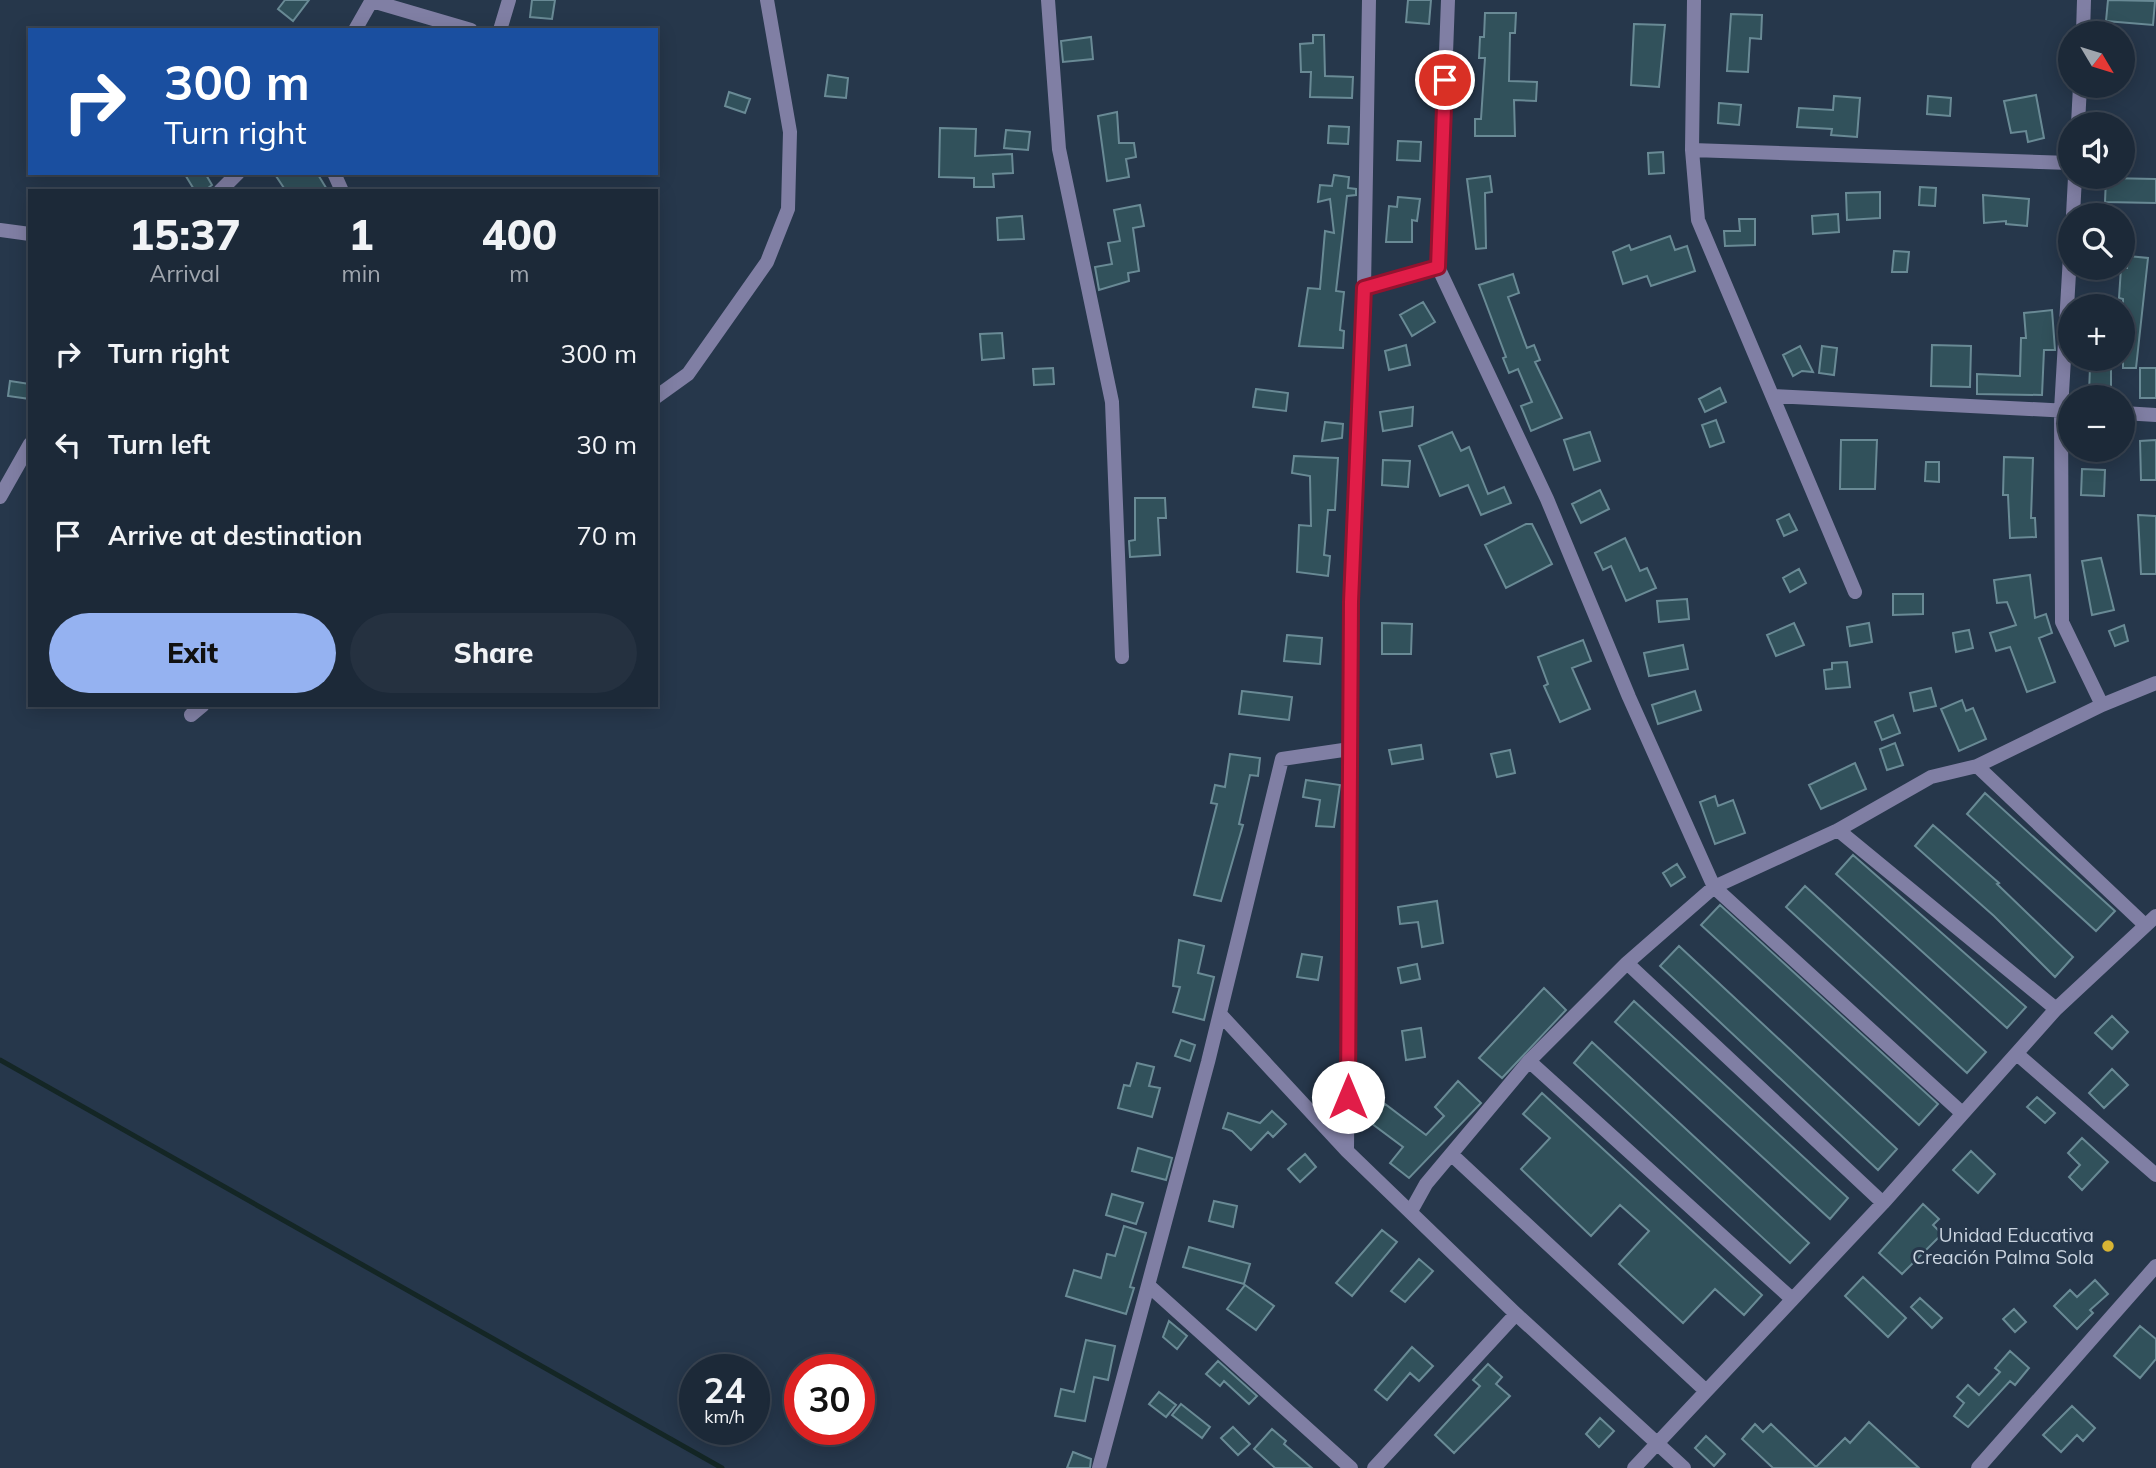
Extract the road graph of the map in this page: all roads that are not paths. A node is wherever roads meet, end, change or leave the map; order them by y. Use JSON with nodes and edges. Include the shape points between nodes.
{"nodes":[{"id":1,"x":509,"y":0,"type":"edge"},
{"id":2,"x":767,"y":0,"type":"edge"},
{"id":3,"x":1048,"y":0,"type":"edge"},
{"id":4,"x":1369,"y":0,"type":"edge"},
{"id":5,"x":1448,"y":0,"type":"edge"},
{"id":6,"x":1694,"y":0,"type":"edge"},
{"id":7,"x":2084,"y":0,"type":"edge"},
{"id":8,"x":372,"y":1,"type":"edge"},
{"id":9,"x":2083,"y":21,"type":"edge"},
{"id":10,"x":356,"y":28,"type":"edge"},
{"id":11,"x":464,"y":28,"type":"edge"},
{"id":12,"x":501,"y":28,"type":"edge"},
{"id":13,"x":1692,"y":150,"type":"junction"},
{"id":14,"x":2058,"y":163,"type":"edge"},
{"id":15,"x":236,"y":175,"type":"edge"},
{"id":16,"x":222,"y":189,"type":"edge"},
{"id":17,"x":0,"y":230,"type":"edge"},
{"id":18,"x":28,"y":234,"type":"edge"},
{"id":19,"x":1438,"y":267,"type":"junction"},
{"id":20,"x":2069,"y":280,"type":"edge"},
{"id":21,"x":1364,"y":288,"type":"junction"},
{"id":22,"x":2067,"y":385,"type":"edge"},
{"id":23,"x":658,"y":396,"type":"edge"},
{"id":24,"x":1775,"y":396,"type":"junction"},
{"id":25,"x":2058,"y":411,"type":"edge"},
{"id":26,"x":2135,"y":414,"type":"edge"},
{"id":27,"x":2156,"y":415,"type":"edge"},
{"id":28,"x":28,"y":448,"type":"edge"},
{"id":29,"x":2065,"y":462,"type":"edge"},
{"id":30,"x":0,"y":497,"type":"edge"},
{"id":31,"x":1856,"y":592,"type":"dead end"},
{"id":32,"x":1122,"y":656,"type":"dead end"},
{"id":33,"x":2156,"y":683,"type":"edge"},
{"id":34,"x":2102,"y":705,"type":"junction"},
{"id":35,"x":201,"y":707,"type":"edge"},
{"id":36,"x":191,"y":715,"type":"dead end"},
{"id":37,"x":1350,"y":749,"type":"junction"},
{"id":38,"x":1977,"y":766,"type":"junction"},
{"id":39,"x":1838,"y":830,"type":"junction"},
{"id":40,"x":1714,"y":887,"type":"junction"},
{"id":41,"x":2150,"y":920,"type":"edge"},
{"id":42,"x":1627,"y":963,"type":"junction"},
{"id":43,"x":2056,"y":1009,"type":"junction"},
{"id":44,"x":1220,"y":1014,"type":"junction"},
{"id":45,"x":2017,"y":1054,"type":"junction"},
{"id":46,"x":1529,"y":1061,"type":"junction"},
{"id":47,"x":1962,"y":1113,"type":"junction"},
{"id":48,"x":1347,"y":1151,"type":"junction"},
{"id":49,"x":1451,"y":1154,"type":"junction"},
{"id":50,"x":2156,"y":1175,"type":"edge"},
{"id":51,"x":1883,"y":1203,"type":"junction"},
{"id":52,"x":1411,"y":1211,"type":"junction"},
{"id":53,"x":2156,"y":1266,"type":"edge"},
{"id":54,"x":1148,"y":1285,"type":"junction"},
{"id":55,"x":1792,"y":1299,"type":"junction"},
{"id":56,"x":1516,"y":1314,"type":"junction"},
{"id":57,"x":1706,"y":1391,"type":"junction"},
{"id":58,"x":1657,"y":1443,"type":"junction"},
{"id":59,"x":1099,"y":1468,"type":"edge"},
{"id":60,"x":1352,"y":1468,"type":"edge"},
{"id":61,"x":1374,"y":1468,"type":"edge"},
{"id":62,"x":1634,"y":1468,"type":"edge"},
{"id":63,"x":1684,"y":1468,"type":"edge"},
{"id":64,"x":1978,"y":1468,"type":"edge"}],
"edges":[{"from":1,"to":12,"type":"street"},
{"from":2,"to":23,"type":"street","via":[[790,132],[788,209],[767,262],[688,374]]},
{"from":3,"to":32,"type":"street","via":[[1059,149],[1112,402]]},
{"from":4,"to":21,"type":"street"},
{"from":5,"to":19,"type":"street"},
{"from":6,"to":13,"type":"street"},
{"from":7,"to":9,"type":"street"},
{"from":8,"to":10,"type":"street"},
{"from":8,"to":11,"type":"street"},
{"from":13,"to":14,"type":"street"},
{"from":13,"to":24,"type":"street","via":[[1698,220]]},
{"from":15,"to":16,"type":"street"},
{"from":17,"to":18,"type":"street"},
{"from":19,"to":21,"type":"street"},
{"from":19,"to":40,"type":"street","via":[[1548,499]]},
{"from":20,"to":22,"type":"street"},
{"from":21,"to":37,"type":"street"},
{"from":24,"to":25,"type":"street"},
{"from":24,"to":31,"type":"street"},
{"from":26,"to":27,"type":"street"},
{"from":28,"to":30,"type":"street"},
{"from":29,"to":34,"type":"street","via":[[2062,622]]},
{"from":33,"to":34,"type":"street"},
{"from":34,"to":38,"type":"street"},
{"from":35,"to":36,"type":"street"},
{"from":37,"to":44,"type":"street","via":[[1282,759]]},
{"from":37,"to":48,"type":"street"},
{"from":38,"to":39,"type":"street","via":[[1931,778]]},
{"from":38,"to":41,"type":"street"},
{"from":39,"to":40,"type":"street"},
{"from":39,"to":43,"type":"street"},
{"from":40,"to":42,"type":"street"},
{"from":40,"to":47,"type":"street"},
{"from":41,"to":43,"type":"street"},
{"from":42,"to":46,"type":"street"},
{"from":42,"to":51,"type":"street"},
{"from":43,"to":45,"type":"street"},
{"from":44,"to":48,"type":"street"},
{"from":44,"to":54,"type":"street"},
{"from":45,"to":47,"type":"street"},
{"from":45,"to":50,"type":"street"},
{"from":46,"to":49,"type":"street"},
{"from":46,"to":55,"type":"street"},
{"from":47,"to":51,"type":"street"},
{"from":48,"to":52,"type":"street"},
{"from":49,"to":52,"type":"street"},
{"from":49,"to":57,"type":"street"},
{"from":51,"to":55,"type":"street"},
{"from":52,"to":56,"type":"street"},
{"from":53,"to":64,"type":"street"},
{"from":54,"to":59,"type":"street"},
{"from":54,"to":60,"type":"street"},
{"from":55,"to":57,"type":"street"},
{"from":56,"to":58,"type":"street"},
{"from":56,"to":61,"type":"street"},
{"from":57,"to":58,"type":"street"},
{"from":58,"to":62,"type":"street"},
{"from":58,"to":63,"type":"street"}]}
